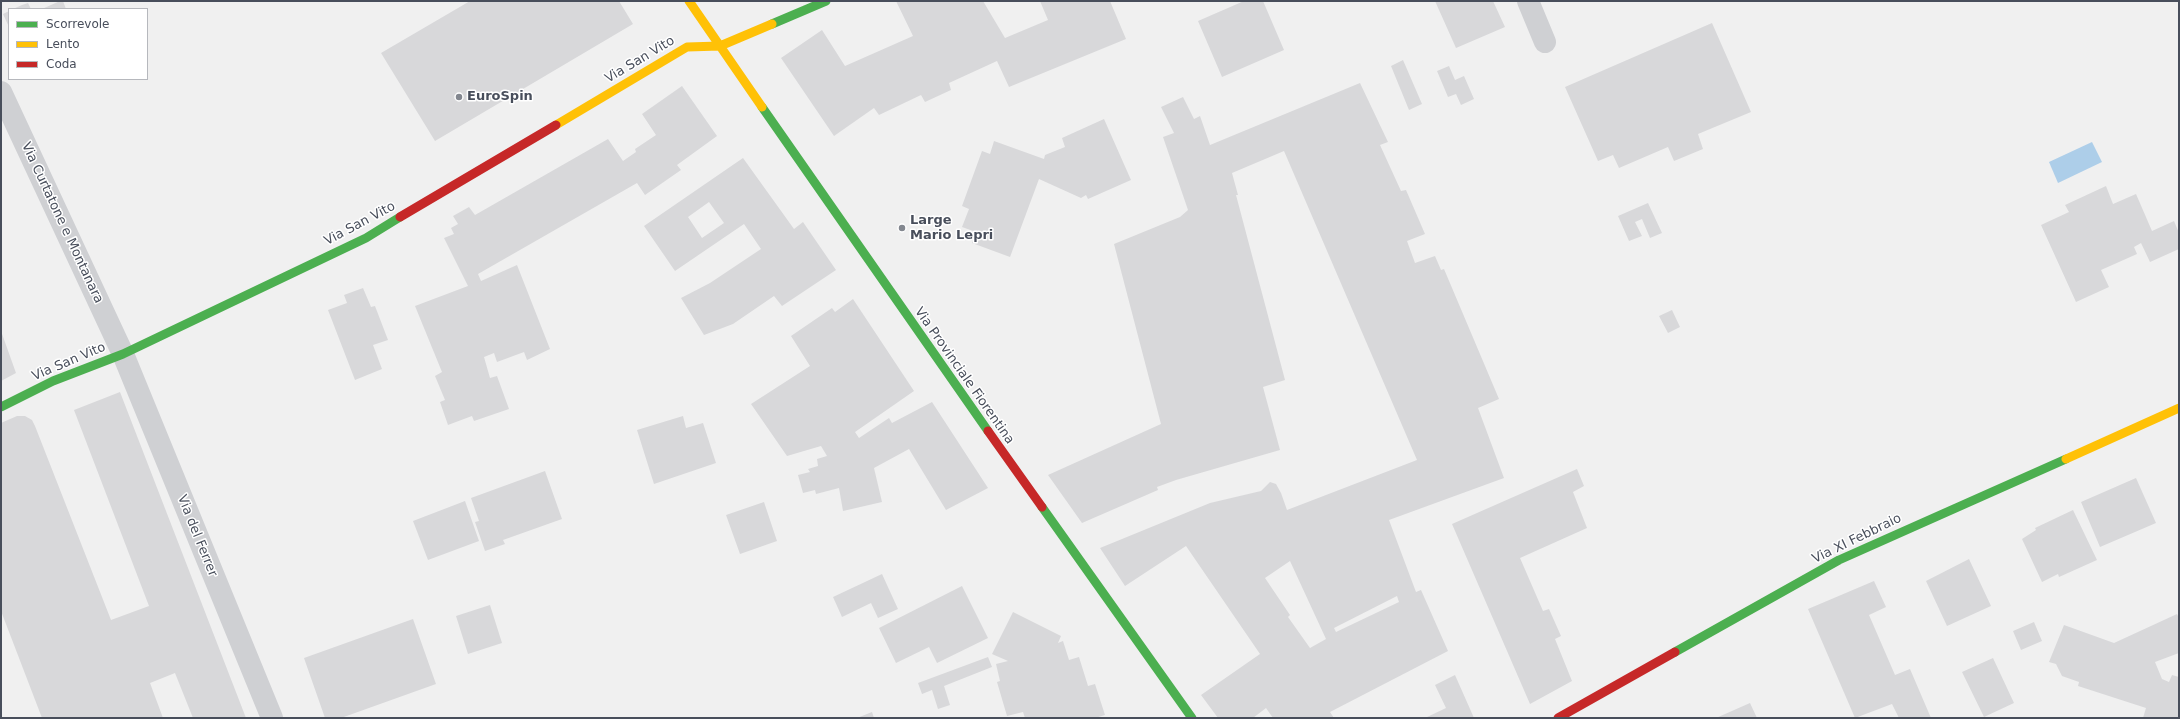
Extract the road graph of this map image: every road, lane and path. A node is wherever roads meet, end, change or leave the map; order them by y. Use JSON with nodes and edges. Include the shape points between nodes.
{"nodes":[{"id":1,"x":689,"y":1,"type":"edge"},
{"id":2,"x":826,"y":1,"type":"edge"},
{"id":3,"x":1528,"y":1,"type":"edge"},
{"id":4,"x":1545,"y":42,"type":"dead end"},
{"id":5,"x":720,"y":46,"type":"junction"},
{"id":6,"x":1,"y":92,"type":"edge"},
{"id":7,"x":123,"y":354,"type":"junction"},
{"id":8,"x":1,"y":407,"type":"edge"},
{"id":9,"x":2179,"y":408,"type":"edge"},
{"id":10,"x":272,"y":718,"type":"edge"},
{"id":11,"x":1192,"y":718,"type":"edge"},
{"id":12,"x":1558,"y":718,"type":"edge"}],
"edges":[{"from":1,"to":5,"type":"main road","name":"Via Provinciale Fiorentina"},
{"from":2,"to":5,"type":"main road"},
{"from":3,"to":4,"type":"street"},
{"from":5,"to":7,"type":"main road","name":"Via San Vito","via":[[687,47],[366,238]]},
{"from":5,"to":11,"type":"main road","name":"Via Provinciale Fiorentina","via":[[904,313]]},
{"from":6,"to":7,"type":"street","name":"Via Curtatone e Montanara"},
{"from":7,"to":8,"type":"main road","name":"Via San Vito","via":[[53,381]]},
{"from":7,"to":10,"type":"street","name":"Via del Ferrer"},
{"from":9,"to":12,"type":"main road","name":"Via XI Febbraio","via":[[1839,560]]}]}
